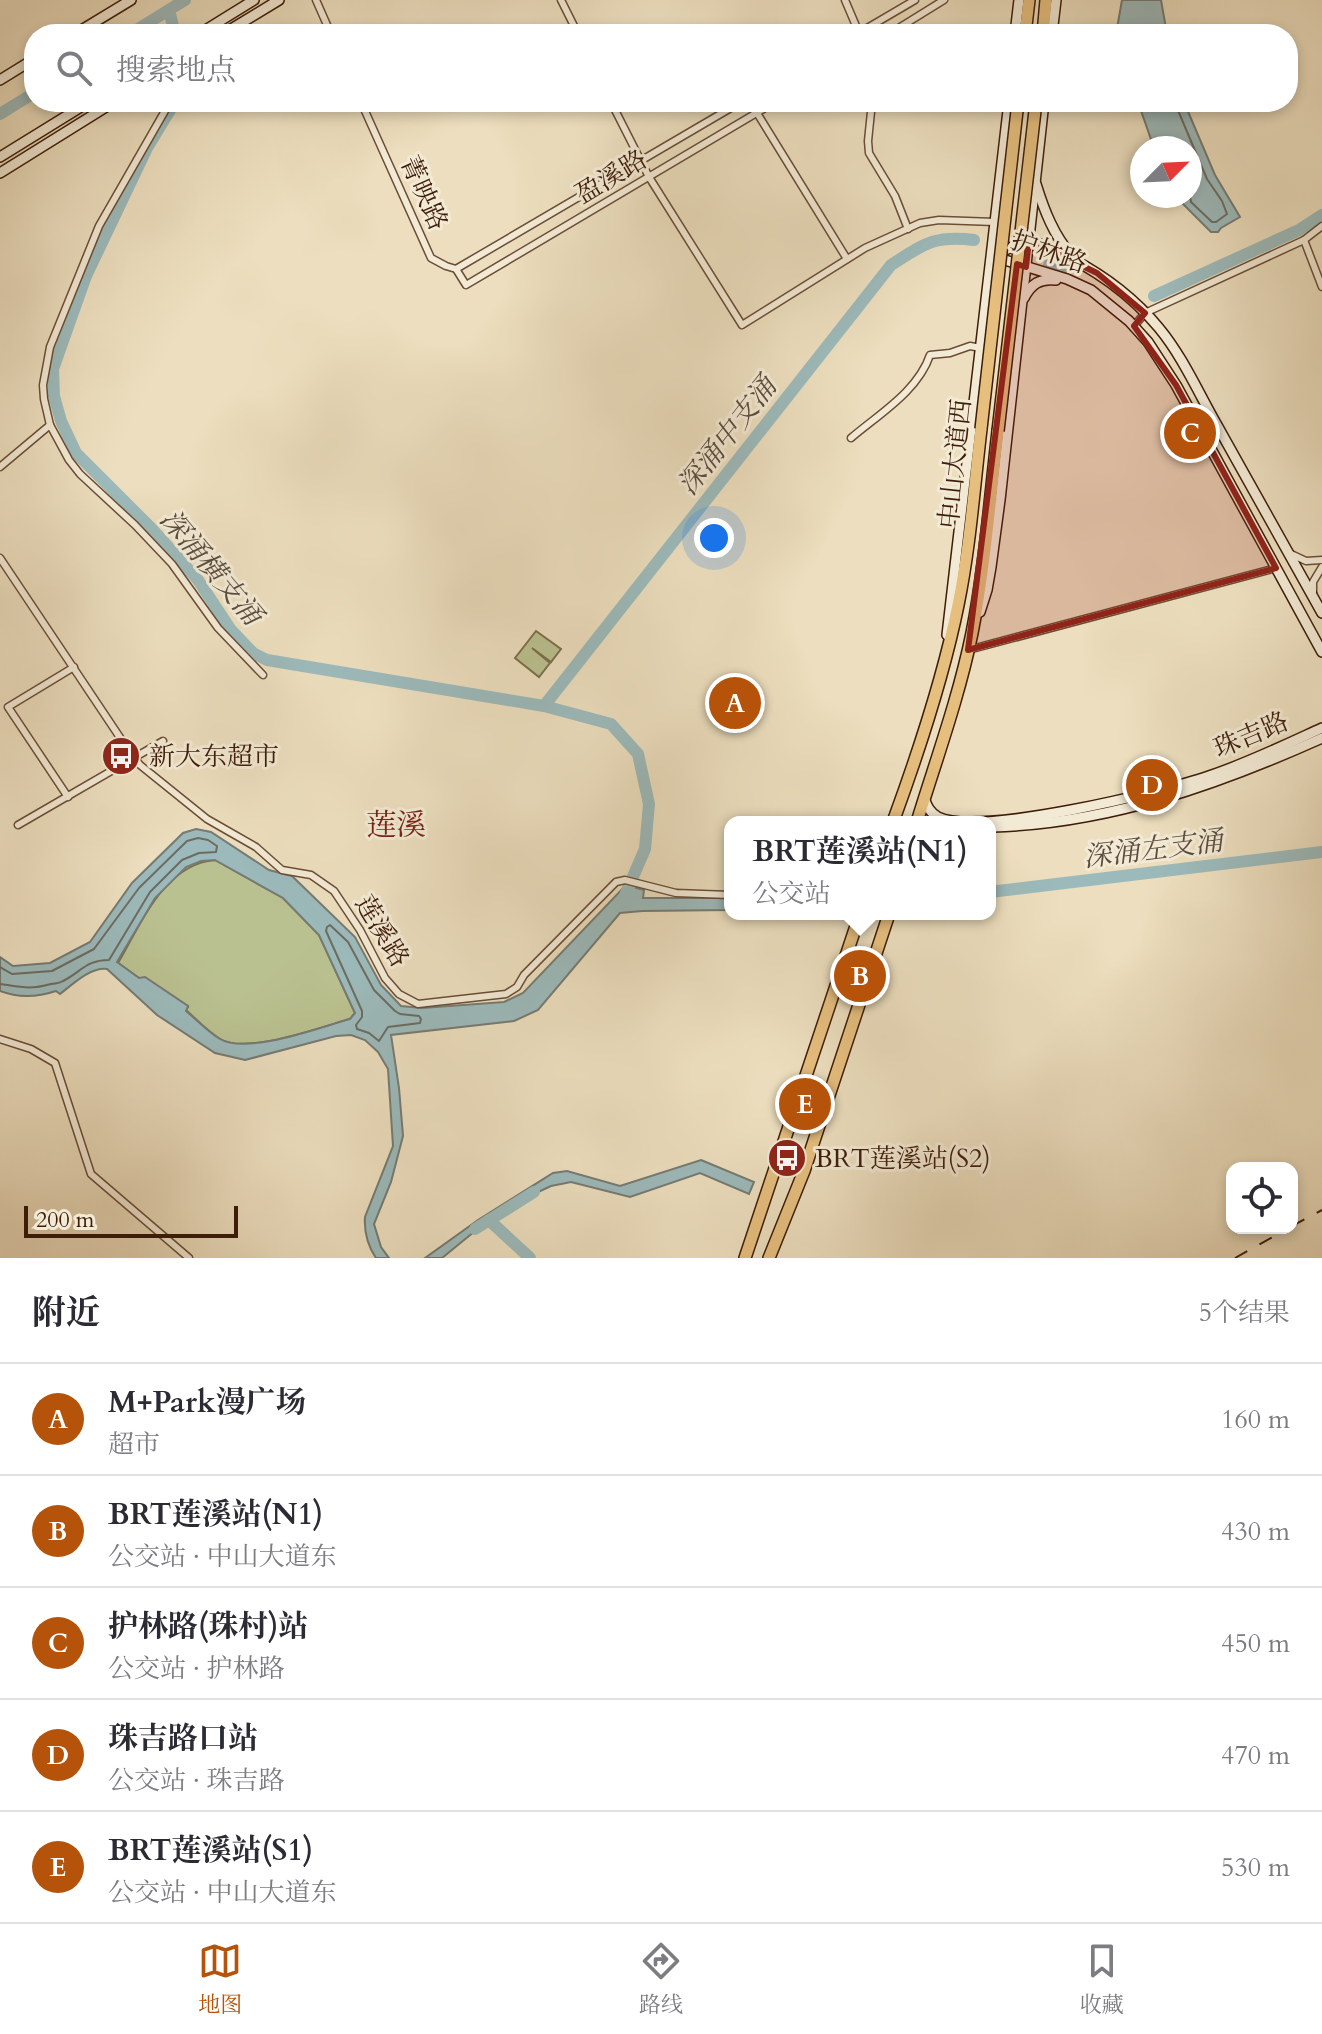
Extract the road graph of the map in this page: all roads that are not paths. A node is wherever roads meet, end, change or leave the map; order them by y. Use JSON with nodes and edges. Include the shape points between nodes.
{"nodes":[{"id":1,"x":131,"y":0,"type":"edge"},
{"id":2,"x":254,"y":0,"type":"edge"},
{"id":3,"x":279,"y":0,"type":"edge"},
{"id":4,"x":316,"y":0,"type":"edge"},
{"id":5,"x":561,"y":0,"type":"edge"},
{"id":6,"x":845,"y":0,"type":"edge"},
{"id":7,"x":915,"y":0,"type":"edge"},
{"id":8,"x":944,"y":0,"type":"edge"},
{"id":9,"x":1019,"y":0,"type":"edge"},
{"id":10,"x":1029,"y":0,"type":"edge"},
{"id":11,"x":1046,"y":0,"type":"edge"},
{"id":12,"x":1056,"y":0,"type":"edge"},
{"id":13,"x":91,"y":24,"type":"edge"},
{"id":14,"x":215,"y":24,"type":"edge"},
{"id":15,"x":239,"y":24,"type":"edge"},
{"id":16,"x":327,"y":24,"type":"edge"},
{"id":17,"x":573,"y":24,"type":"edge"},
{"id":18,"x":854,"y":24,"type":"edge"},
{"id":19,"x":874,"y":24,"type":"edge"},
{"id":20,"x":905,"y":24,"type":"edge"},
{"id":21,"x":1016,"y":24,"type":"edge"},
{"id":22,"x":1026,"y":24,"type":"edge"},
{"id":23,"x":1044,"y":24,"type":"edge"},
{"id":24,"x":1053,"y":24,"type":"edge"},
{"id":25,"x":24,"y":65,"type":"edge"},
{"id":26,"x":0,"y":80,"type":"edge"},
{"id":27,"x":73,"y":112,"type":"edge"},
{"id":28,"x":98,"y":112,"type":"edge"},
{"id":29,"x":164,"y":112,"type":"edge"},
{"id":30,"x":365,"y":112,"type":"edge"},
{"id":31,"x":616,"y":112,"type":"edge"},
{"id":32,"x":724,"y":112,"type":"edge"},
{"id":33,"x":871,"y":112,"type":"edge"},
{"id":34,"x":1008,"y":112,"type":"edge"},
{"id":35,"x":1017,"y":112,"type":"edge"},
{"id":36,"x":1035,"y":112,"type":"edge"},
{"id":37,"x":1043,"y":112,"type":"edge"},
{"id":38,"x":757,"y":113,"type":"joint"},
{"id":39,"x":1002,"y":155,"type":"junction"},
{"id":40,"x":0,"y":157,"type":"edge"},
{"id":41,"x":640,"y":161,"type":"junction"},
{"id":42,"x":1037,"y":162,"type":"junction"},
{"id":43,"x":0,"y":173,"type":"edge"},
{"id":44,"x":649,"y":177,"type":"junction"},
{"id":45,"x":1035,"y":181,"type":"junction"},
{"id":46,"x":995,"y":222,"type":"junction"},
{"id":47,"x":1322,"y":226,"type":"edge"},
{"id":48,"x":908,"y":229,"type":"junction"},
{"id":49,"x":1029,"y":240,"type":"junction"},
{"id":50,"x":1304,"y":240,"type":"junction"},
{"id":51,"x":991,"y":256,"type":"junction"},
{"id":52,"x":847,"y":259,"type":"junction"},
{"id":53,"x":1077,"y":262,"type":"junction"},
{"id":54,"x":1026,"y":267,"type":"junction"},
{"id":55,"x":456,"y":269,"type":"junction"},
{"id":56,"x":1073,"y":281,"type":"junction"},
{"id":57,"x":466,"y":285,"type":"joint"},
{"id":58,"x":1322,"y":287,"type":"edge"},
{"id":59,"x":1022,"y":301,"type":"junction"},
{"id":60,"x":1145,"y":313,"type":"junction"},
{"id":61,"x":1134,"y":326,"type":"junction"},
{"id":62,"x":981,"y":348,"type":"junction"},
{"id":63,"x":50,"y":425,"type":"junction"},
{"id":64,"x":851,"y":438,"type":"dead end"},
{"id":65,"x":0,"y":467,"type":"edge"},
{"id":66,"x":1287,"y":550,"type":"junction"},
{"id":67,"x":0,"y":558,"type":"edge"},
{"id":68,"x":1322,"y":560,"type":"edge"},
{"id":69,"x":1322,"y":567,"type":"edge"},
{"id":70,"x":1276,"y":568,"type":"junction"},
{"id":71,"x":1314,"y":598,"type":"junction"},
{"id":72,"x":1322,"y":613,"type":"edge"},
{"id":73,"x":972,"y":634,"type":"junction"},
{"id":74,"x":968,"y":650,"type":"junction"},
{"id":75,"x":1322,"y":652,"type":"edge"},
{"id":76,"x":944,"y":661,"type":"junction"},
{"id":77,"x":74,"y":667,"type":"junction"},
{"id":78,"x":263,"y":675,"type":"dead end"},
{"id":79,"x":1322,"y":725,"type":"edge"},
{"id":80,"x":1317,"y":739,"type":"edge"},
{"id":81,"x":163,"y":741,"type":"dead end"},
{"id":82,"x":134,"y":758,"type":"junction"},
{"id":83,"x":68,"y":797,"type":"junction"},
{"id":84,"x":924,"y":798,"type":"junction"},
{"id":85,"x":895,"y":816,"type":"edge"},
{"id":86,"x":919,"y":816,"type":"edge"},
{"id":87,"x":936,"y":816,"type":"edge"},
{"id":88,"x":996,"y":821,"type":"edge"},
{"id":89,"x":18,"y":825,"type":"dead end"},
{"id":90,"x":996,"y":827,"type":"edge"},
{"id":91,"x":724,"y":895,"type":"edge"},
{"id":92,"x":859,"y":920,"type":"edge"},
{"id":93,"x":887,"y":920,"type":"edge"},
{"id":94,"x":0,"y":1039,"type":"edge"},
{"id":95,"x":189,"y":1258,"type":"edge"},
{"id":96,"x":745,"y":1258,"type":"edge"},
{"id":97,"x":769,"y":1258,"type":"edge"}],
"edges":[{"from":1,"to":13,"type":"main road"},
{"from":2,"to":14,"type":"main road"},
{"from":3,"to":15,"type":"main road"},
{"from":4,"to":16,"type":"street"},
{"from":5,"to":17,"type":"street"},
{"from":6,"to":18,"type":"street"},
{"from":7,"to":19,"type":"street"},
{"from":8,"to":20,"type":"street"},
{"from":9,"to":21,"type":"main road"},
{"from":10,"to":22,"type":"highway"},
{"from":11,"to":23,"type":"highway"},
{"from":12,"to":24,"type":"main road"},
{"from":25,"to":26,"type":"main road"},
{"from":27,"to":40,"type":"main road"},
{"from":28,"to":43,"type":"main road"},
{"from":29,"to":63,"type":"street","via":[[99,226],[50,347],[43,385]]},
{"from":30,"to":55,"type":"street","name":"菁映路","via":[[431,258]]},
{"from":31,"to":41,"type":"street"},
{"from":32,"to":41,"type":"street","name":"盈溪路"},
{"from":33,"to":48,"type":"street","via":[[869,153]]},
{"from":34,"to":39,"type":"main road"},
{"from":35,"to":76,"type":"highway","name":"中山大道西","bridge":true,"via":[[962,587]]},
{"from":36,"to":73,"type":"highway","name":"中山大道西","bridge":true},
{"from":37,"to":42,"type":"main road"},
{"from":38,"to":44,"type":"street","name":"盈溪路"},
{"from":38,"to":52,"type":"street"},
{"from":39,"to":42,"type":"main road","via":[[1009,170],[1018,174]]},
{"from":39,"to":46,"type":"main road"},
{"from":41,"to":44,"type":"street"},
{"from":41,"to":55,"type":"street","name":"盈溪路"},
{"from":42,"to":45,"type":"main road"},
{"from":44,"to":52,"type":"street","via":[[742,325]]},
{"from":44,"to":57,"type":"street","name":"盈溪路"},
{"from":45,"to":49,"type":"main road"},
{"from":45,"to":53,"type":"main road","via":[[1049,220]]},
{"from":46,"to":48,"type":"street","via":[[939,220]]},
{"from":46,"to":51,"type":"main road"},
{"from":47,"to":50,"type":"street"},
{"from":48,"to":52,"type":"street"},
{"from":49,"to":51,"type":"main road","name":"护林路"},
{"from":49,"to":53,"type":"main road","name":"护林路"},
{"from":49,"to":54,"type":"main road"},
{"from":50,"to":58,"type":"street"},
{"from":50,"to":60,"type":"street"},
{"from":51,"to":54,"type":"main road","name":"护林路"},
{"from":51,"to":62,"type":"main road"},
{"from":53,"to":60,"type":"main road","name":"护林路"},
{"from":54,"to":56,"type":"main road","name":"护林路"},
{"from":54,"to":59,"type":"main road"},
{"from":55,"to":57,"type":"street","name":"菁映路"},
{"from":56,"to":59,"type":"main road","via":[[1041,280]]},
{"from":56,"to":61,"type":"main road","name":"护林路"},
{"from":59,"to":73,"type":"main road","via":[[991,567]]},
{"from":60,"to":61,"type":"street"},
{"from":60,"to":66,"type":"main road","name":"护林路","via":[[1180,361]]},
{"from":61,"to":70,"type":"main road","name":"护林路","via":[[1169,373]]},
{"from":62,"to":64,"type":"street","via":[[930,355],[903,395]]},
{"from":62,"to":76,"type":"main road"},
{"from":63,"to":65,"type":"street"},
{"from":63,"to":78,"type":"street","via":[[80,474],[162,553],[218,628]]},
{"from":66,"to":68,"type":"street","via":[[1300,559]]},
{"from":66,"to":71,"type":"main road","name":"护林路"},
{"from":67,"to":77,"type":"street","name":"莲溪路"},
{"from":69,"to":71,"type":"street","via":[[1313,582]]},
{"from":70,"to":74,"type":"street"},
{"from":70,"to":75,"type":"main road","name":"护林路"},
{"from":71,"to":72,"type":"main road","name":"护林路"},
{"from":73,"to":74,"type":"highway","name":"中山大道西"},
{"from":74,"to":84,"type":"highway","name":"中山大道西"},
{"from":76,"to":85,"type":"highway","name":"中山大道西"},
{"from":77,"to":82,"type":"street","name":"莲溪路"},
{"from":77,"to":83,"type":"street","via":[[8,707]]},
{"from":79,"to":80,"type":"main road"},
{"from":80,"to":88,"type":"main road","name":"珠吉路","via":[[1205,778],[1104,803]]},
{"from":80,"to":90,"type":"main road","name":"珠吉路","via":[[1224,780],[1148,803],[1052,822]]},
{"from":81,"to":82,"type":"street"},
{"from":82,"to":83,"type":"street"},
{"from":82,"to":91,"type":"street","name":"莲溪路","via":[[207,819],[256,847],[282,870],[311,875],[334,891],[385,978],[418,1004],[506,994],[616,882]]},
{"from":83,"to":89,"type":"street"},
{"from":84,"to":86,"type":"highway","name":"中山大道西"},
{"from":84,"to":87,"type":"main road","name":"珠吉路"},
{"from":92,"to":96,"type":"highway"},
{"from":93,"to":97,"type":"highway","via":[[804,1171]]},
{"from":94,"to":95,"type":"street","via":[[55,1063],[91,1174]]}]}
